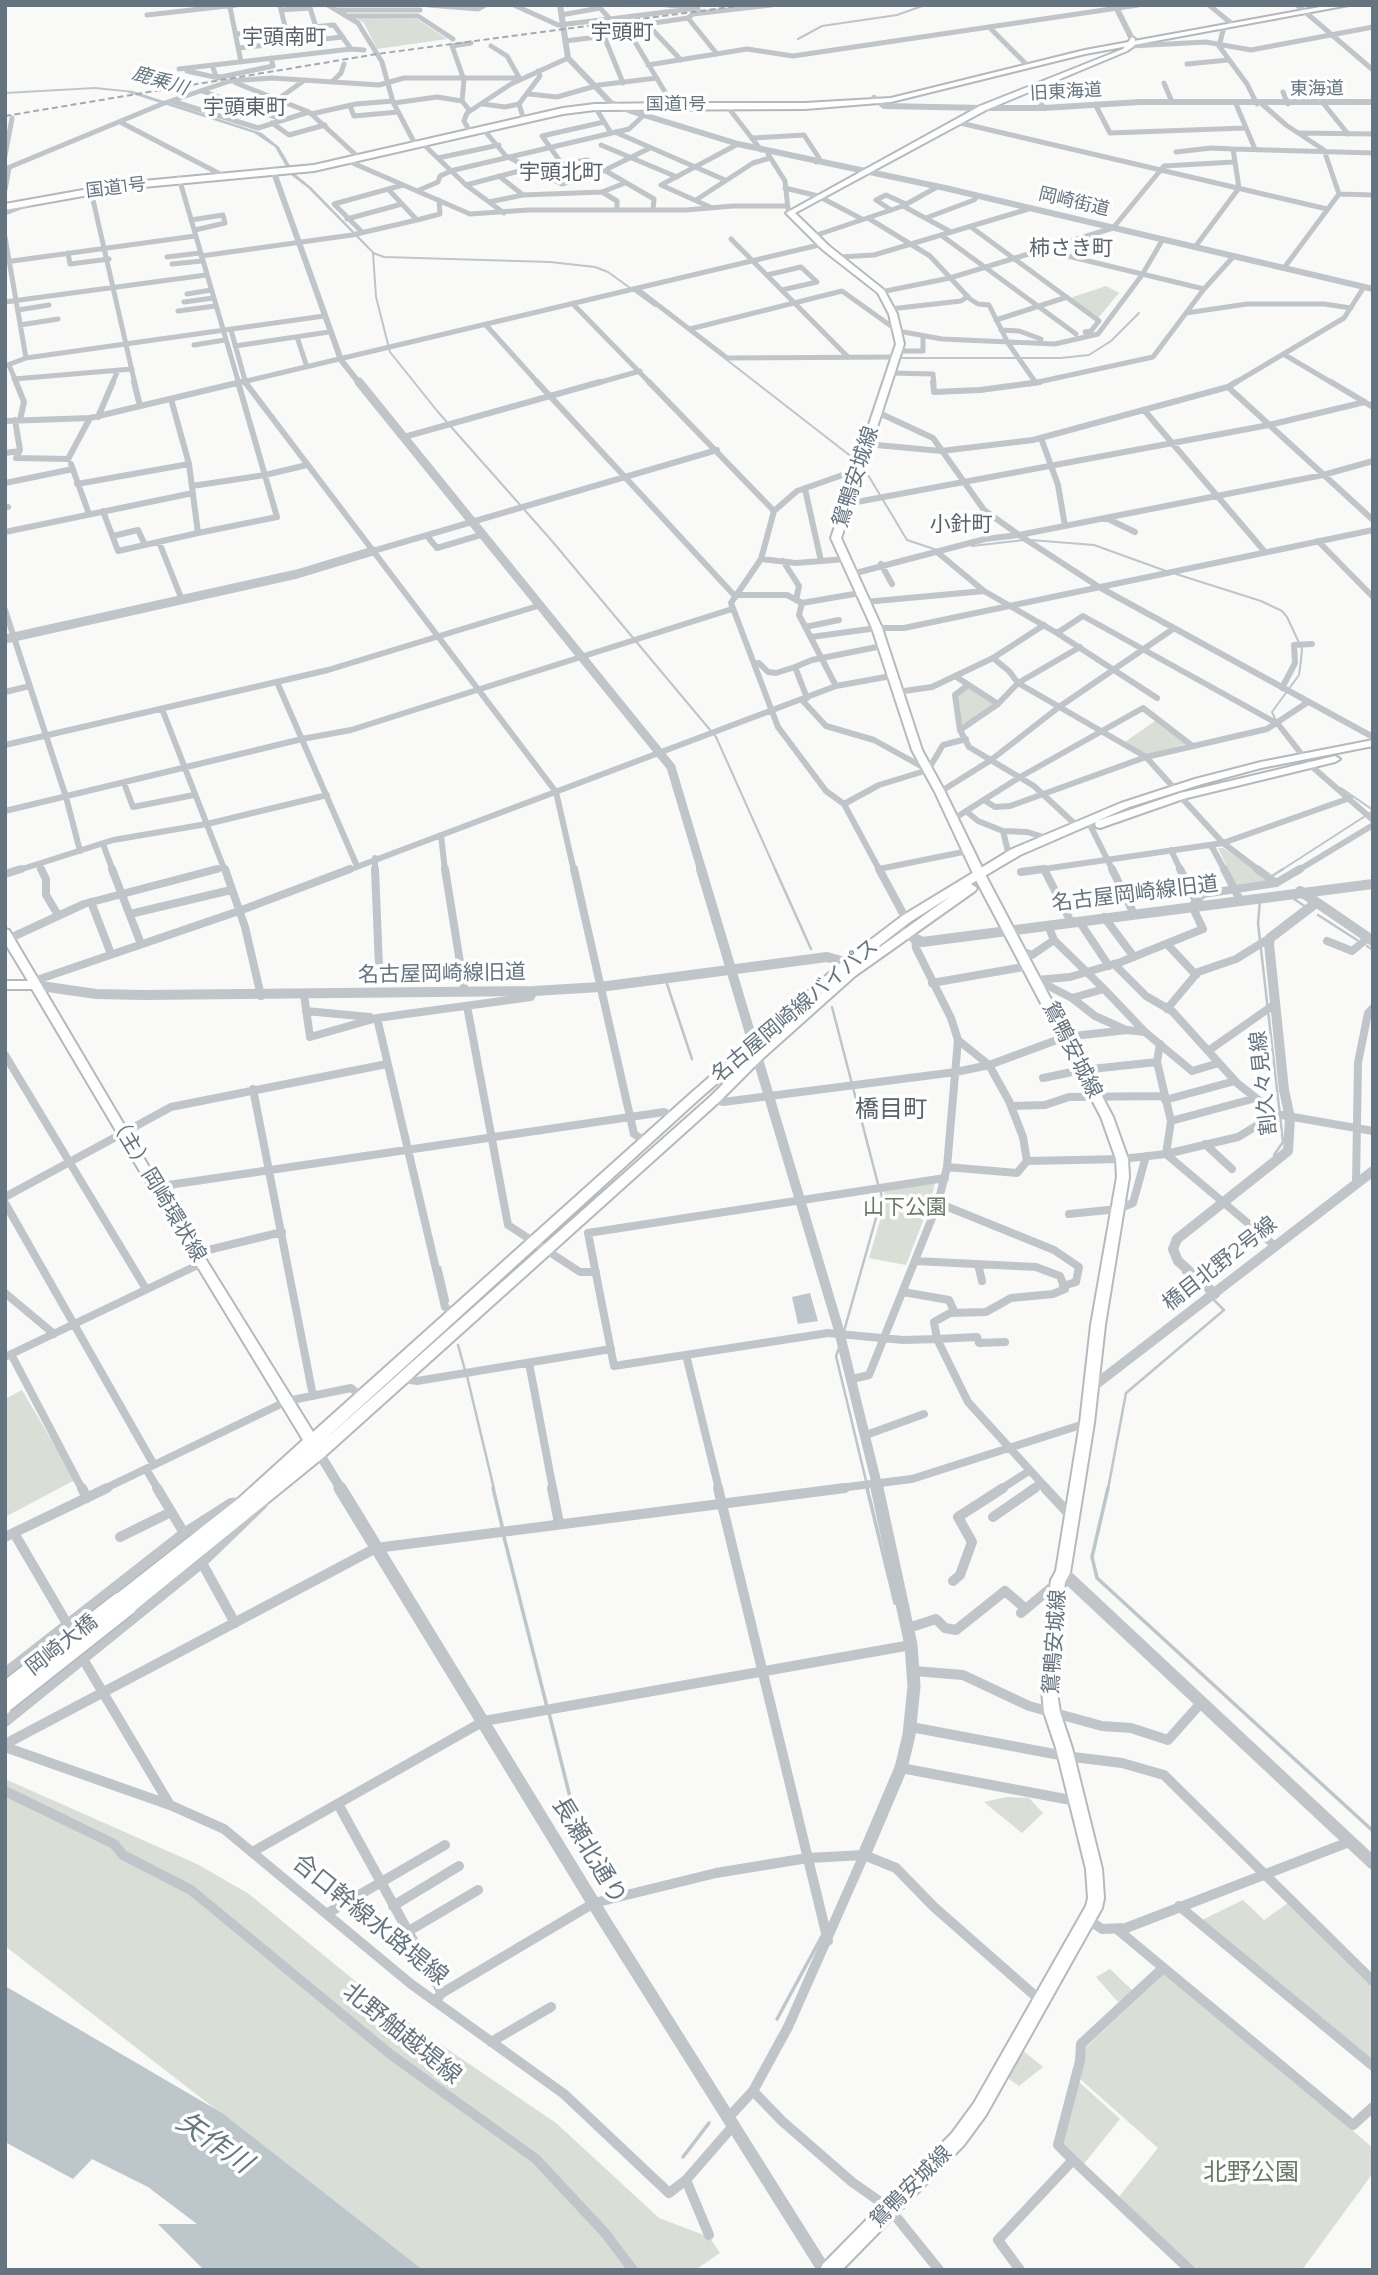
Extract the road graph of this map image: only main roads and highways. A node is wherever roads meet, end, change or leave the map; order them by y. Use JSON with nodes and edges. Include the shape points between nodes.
{"nodes":[{"id":1,"x":1332,"y":5,"type":"edge"},
{"id":2,"x":1345,"y":5,"type":"edge"},
{"id":3,"x":1302,"y":10,"type":"edge"},
{"id":4,"x":1131,"y":43,"type":"junction"},
{"id":5,"x":878,"y":102,"type":"junction"},
{"id":6,"x":614,"y":104,"type":"junction"},
{"id":7,"x":418,"y":143,"type":"junction"},
{"id":8,"x":274,"y":171,"type":"junction"},
{"id":9,"x":180,"y":180,"type":"junction"},
{"id":10,"x":5,"y":211,"type":"edge"},
{"id":11,"x":1373,"y":743,"type":"edge"},
{"id":12,"x":1373,"y":752,"type":"edge"},
{"id":13,"x":1306,"y":760,"type":"junction"},
{"id":14,"x":1177,"y":792,"type":"junction"},
{"id":15,"x":981,"y":877,"type":"junction"},
{"id":16,"x":6,"y":936,"type":"edge"},
{"id":17,"x":5,"y":985,"type":"edge"},
{"id":18,"x":34,"y":985,"type":"junction"},
{"id":19,"x":755,"y":1051,"type":"junction"},
{"id":20,"x":315,"y":1447,"type":"junction"},
{"id":21,"x":123,"y":1604,"type":"junction"},
{"id":22,"x":5,"y":1690,"type":"edge"},
{"id":23,"x":5,"y":1704,"type":"edge"},
{"id":24,"x":829,"y":2270,"type":"edge"}],
"edges":[{"from":1,"to":3,"type":"highway","name":"国道1号"},
{"from":2,"to":3,"type":"highway","name":"国道1号"},
{"from":3,"to":4,"type":"highway","name":"国道1号"},
{"from":4,"to":5,"type":"highway","name":"国道1号"},
{"from":4,"to":5,"type":"highway","name":"国道1号","via":[[1025,63]]},
{"from":4,"to":15,"type":"main road","name":"鴛鴨安城線","via":[[983,108],[788,209],[881,292],[898,331],[898,354],[836,538],[877,628],[910,733]]},
{"from":5,"to":6,"type":"highway","name":"国道1号"},
{"from":5,"to":6,"type":"highway","name":"国道1号","via":[[825,106]]},
{"from":6,"to":7,"type":"highway","name":"国道1号"},
{"from":6,"to":7,"type":"highway","name":"国道1号","via":[[557,110]]},
{"from":7,"to":8,"type":"highway","name":"国道1号"},
{"from":8,"to":9,"type":"highway","name":"国道1号"},
{"from":8,"to":9,"type":"highway","name":"国道1号"},
{"from":9,"to":10,"type":"highway","name":"国道1号","via":[[37,200]]},
{"from":9,"to":10,"type":"highway","name":"国道1号","via":[[90,188]]},
{"from":11,"to":13,"type":"main road","name":"名古屋岡崎線バイパス"},
{"from":12,"to":13,"type":"main road","name":"名古屋岡崎線バイパス"},
{"from":13,"to":14,"type":"main road","name":"名古屋岡崎線バイパス"},
{"from":14,"to":15,"type":"main road","name":"名古屋岡崎線バイパス"},
{"from":14,"to":15,"type":"main road","name":"名古屋岡崎線バイパス","via":[[1076,825],[1009,856]]},
{"from":15,"to":19,"type":"main road","name":"名古屋岡崎線バイパス"},
{"from":15,"to":19,"type":"main road","name":"名古屋岡崎線バイパス","via":[[906,919],[848,963]]},
{"from":15,"to":24,"type":"main road","name":"鴛鴨安城線","via":[[1096,1097],[1122,1159],[1123,1177],[1048,1680],[1052,1712],[1094,1869],[1096,1898],[1089,1920],[980,2109],[958,2139]]},
{"from":16,"to":18,"type":"main road","name":"（主）岡崎環状線"},
{"from":17,"to":18,"type":"main road"},
{"from":18,"to":20,"type":"main road","name":"（主）岡崎環状線"},
{"from":19,"to":20,"type":"main road","name":"名古屋岡崎線バイパス","via":[[672,1116],[361,1396]]},
{"from":19,"to":20,"type":"main road","name":"名古屋岡崎線バイパス","via":[[715,1099],[404,1378]]},
{"from":20,"to":21,"type":"main road"},
{"from":20,"to":21,"type":"main road","via":[[269,1496]]},
{"from":21,"to":22,"type":"main road","name":"岡崎大橋","bridge":true},
{"from":21,"to":23,"type":"main road","name":"岡崎大橋","bridge":true}]}
